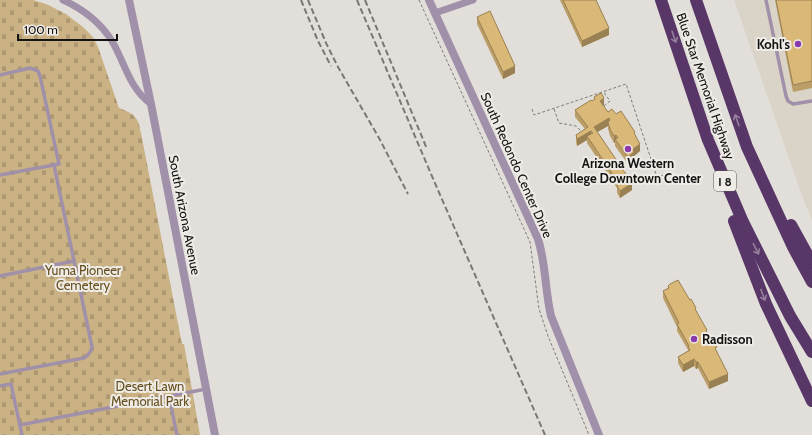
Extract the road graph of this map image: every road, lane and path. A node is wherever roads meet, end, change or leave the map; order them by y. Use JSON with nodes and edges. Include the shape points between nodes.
{"nodes":[{"id":1,"x":63,"y":0,"type":"edge"},
{"id":2,"x":129,"y":0,"type":"edge"},
{"id":3,"x":419,"y":0,"type":"edge"},
{"id":4,"x":429,"y":0,"type":"edge"},
{"id":5,"x":473,"y":0,"type":"edge"},
{"id":6,"x":661,"y":0,"type":"edge"},
{"id":7,"x":696,"y":0,"type":"edge"},
{"id":8,"x":766,"y":0,"type":"edge"},
{"id":9,"x":435,"y":13,"type":"junction"},
{"id":10,"x":0,"y":74,"type":"edge"},
{"id":11,"x":605,"y":91,"type":"junction"},
{"id":12,"x":812,"y":100,"type":"edge"},
{"id":13,"x":151,"y":104,"type":"junction"},
{"id":14,"x":554,"y":108,"type":"junction"},
{"id":15,"x":602,"y":108,"type":"edge"},
{"id":16,"x":532,"y":109,"type":"dead end"},
{"id":17,"x":586,"y":134,"type":"edge"},
{"id":18,"x":708,"y":140,"type":"junction"},
{"id":19,"x":747,"y":147,"type":"junction"},
{"id":20,"x":54,"y":165,"type":"junction"},
{"id":21,"x":0,"y":175,"type":"edge"},
{"id":22,"x":664,"y":175,"type":"dead end"},
{"id":23,"x":74,"y":261,"type":"junction"},
{"id":24,"x":812,"y":263,"type":"edge"},
{"id":25,"x":0,"y":276,"type":"edge"},
{"id":26,"x":812,"y":282,"type":"edge"},
{"id":27,"x":812,"y":352,"type":"edge"},
{"id":28,"x":0,"y":374,"type":"edge"},
{"id":29,"x":0,"y":386,"type":"edge"},
{"id":30,"x":207,"y":389,"type":"junction"},
{"id":31,"x":169,"y":396,"type":"junction"},
{"id":32,"x":812,"y":401,"type":"edge"},
{"id":33,"x":20,"y":425,"type":"junction"},
{"id":34,"x":22,"y":435,"type":"edge"},
{"id":35,"x":177,"y":435,"type":"edge"},
{"id":36,"x":215,"y":435,"type":"edge"},
{"id":37,"x":589,"y":435,"type":"edge"},
{"id":38,"x":599,"y":435,"type":"edge"}],
"edges":[{"from":1,"to":13,"type":"street","via":[[88,14],[101,26],[136,90]]},
{"from":2,"to":13,"type":"street","name":"South Arizona Avenue"},
{"from":3,"to":37,"type":"path","via":[[530,242],[539,309]]},
{"from":4,"to":9,"type":"street","name":"South Redondo Center Drive"},
{"from":5,"to":9,"type":"street"},
{"from":6,"to":18,"type":"highway","name":"Blue Star Memorial Highway","number":"I 8","one_way":true},
{"from":19,"to":7,"type":"highway","one_way":true},
{"from":8,"to":12,"type":"lane","via":[[788,101],[793,104]]},
{"from":9,"to":38,"type":"street","name":"South Redondo Center Drive","via":[[538,239],[543,256],[551,316]]},
{"from":10,"to":20,"type":"lane","via":[[30,68],[38,71],[60,164]]},
{"from":11,"to":14,"type":"path"},
{"from":11,"to":15,"type":"path","via":[[610,101]]},
{"from":11,"to":22,"type":"path","via":[[626,84],[657,177]]},
{"from":13,"to":30,"type":"street","name":"South Arizona Avenue"},
{"from":14,"to":16,"type":"path","via":[[534,115]]},
{"from":14,"to":17,"type":"path","via":[[559,123],[576,126]]},
{"from":18,"to":27,"type":"highway","name":"Blue Star Memorial Highway","number":"I 8","one_way":true,"via":[[743,222],[790,316]]},
{"from":18,"to":32,"type":"highway","one_way":true,"via":[[730,210],[766,304]]},
{"from":19,"to":24,"type":"highway"},
{"from":19,"to":26,"type":"highway"},
{"from":20,"to":21,"type":"lane"},
{"from":20,"to":23,"type":"lane"},
{"from":23,"to":25,"type":"lane"},
{"from":23,"to":28,"type":"lane","via":[[92,347],[88,356]]},
{"from":29,"to":33,"type":"lane","via":[[11,384]]},
{"from":30,"to":31,"type":"lane"},
{"from":30,"to":36,"type":"street","name":"South Arizona Avenue"},
{"from":31,"to":33,"type":"lane"},
{"from":31,"to":35,"type":"lane"},
{"from":33,"to":34,"type":"lane"}]}
